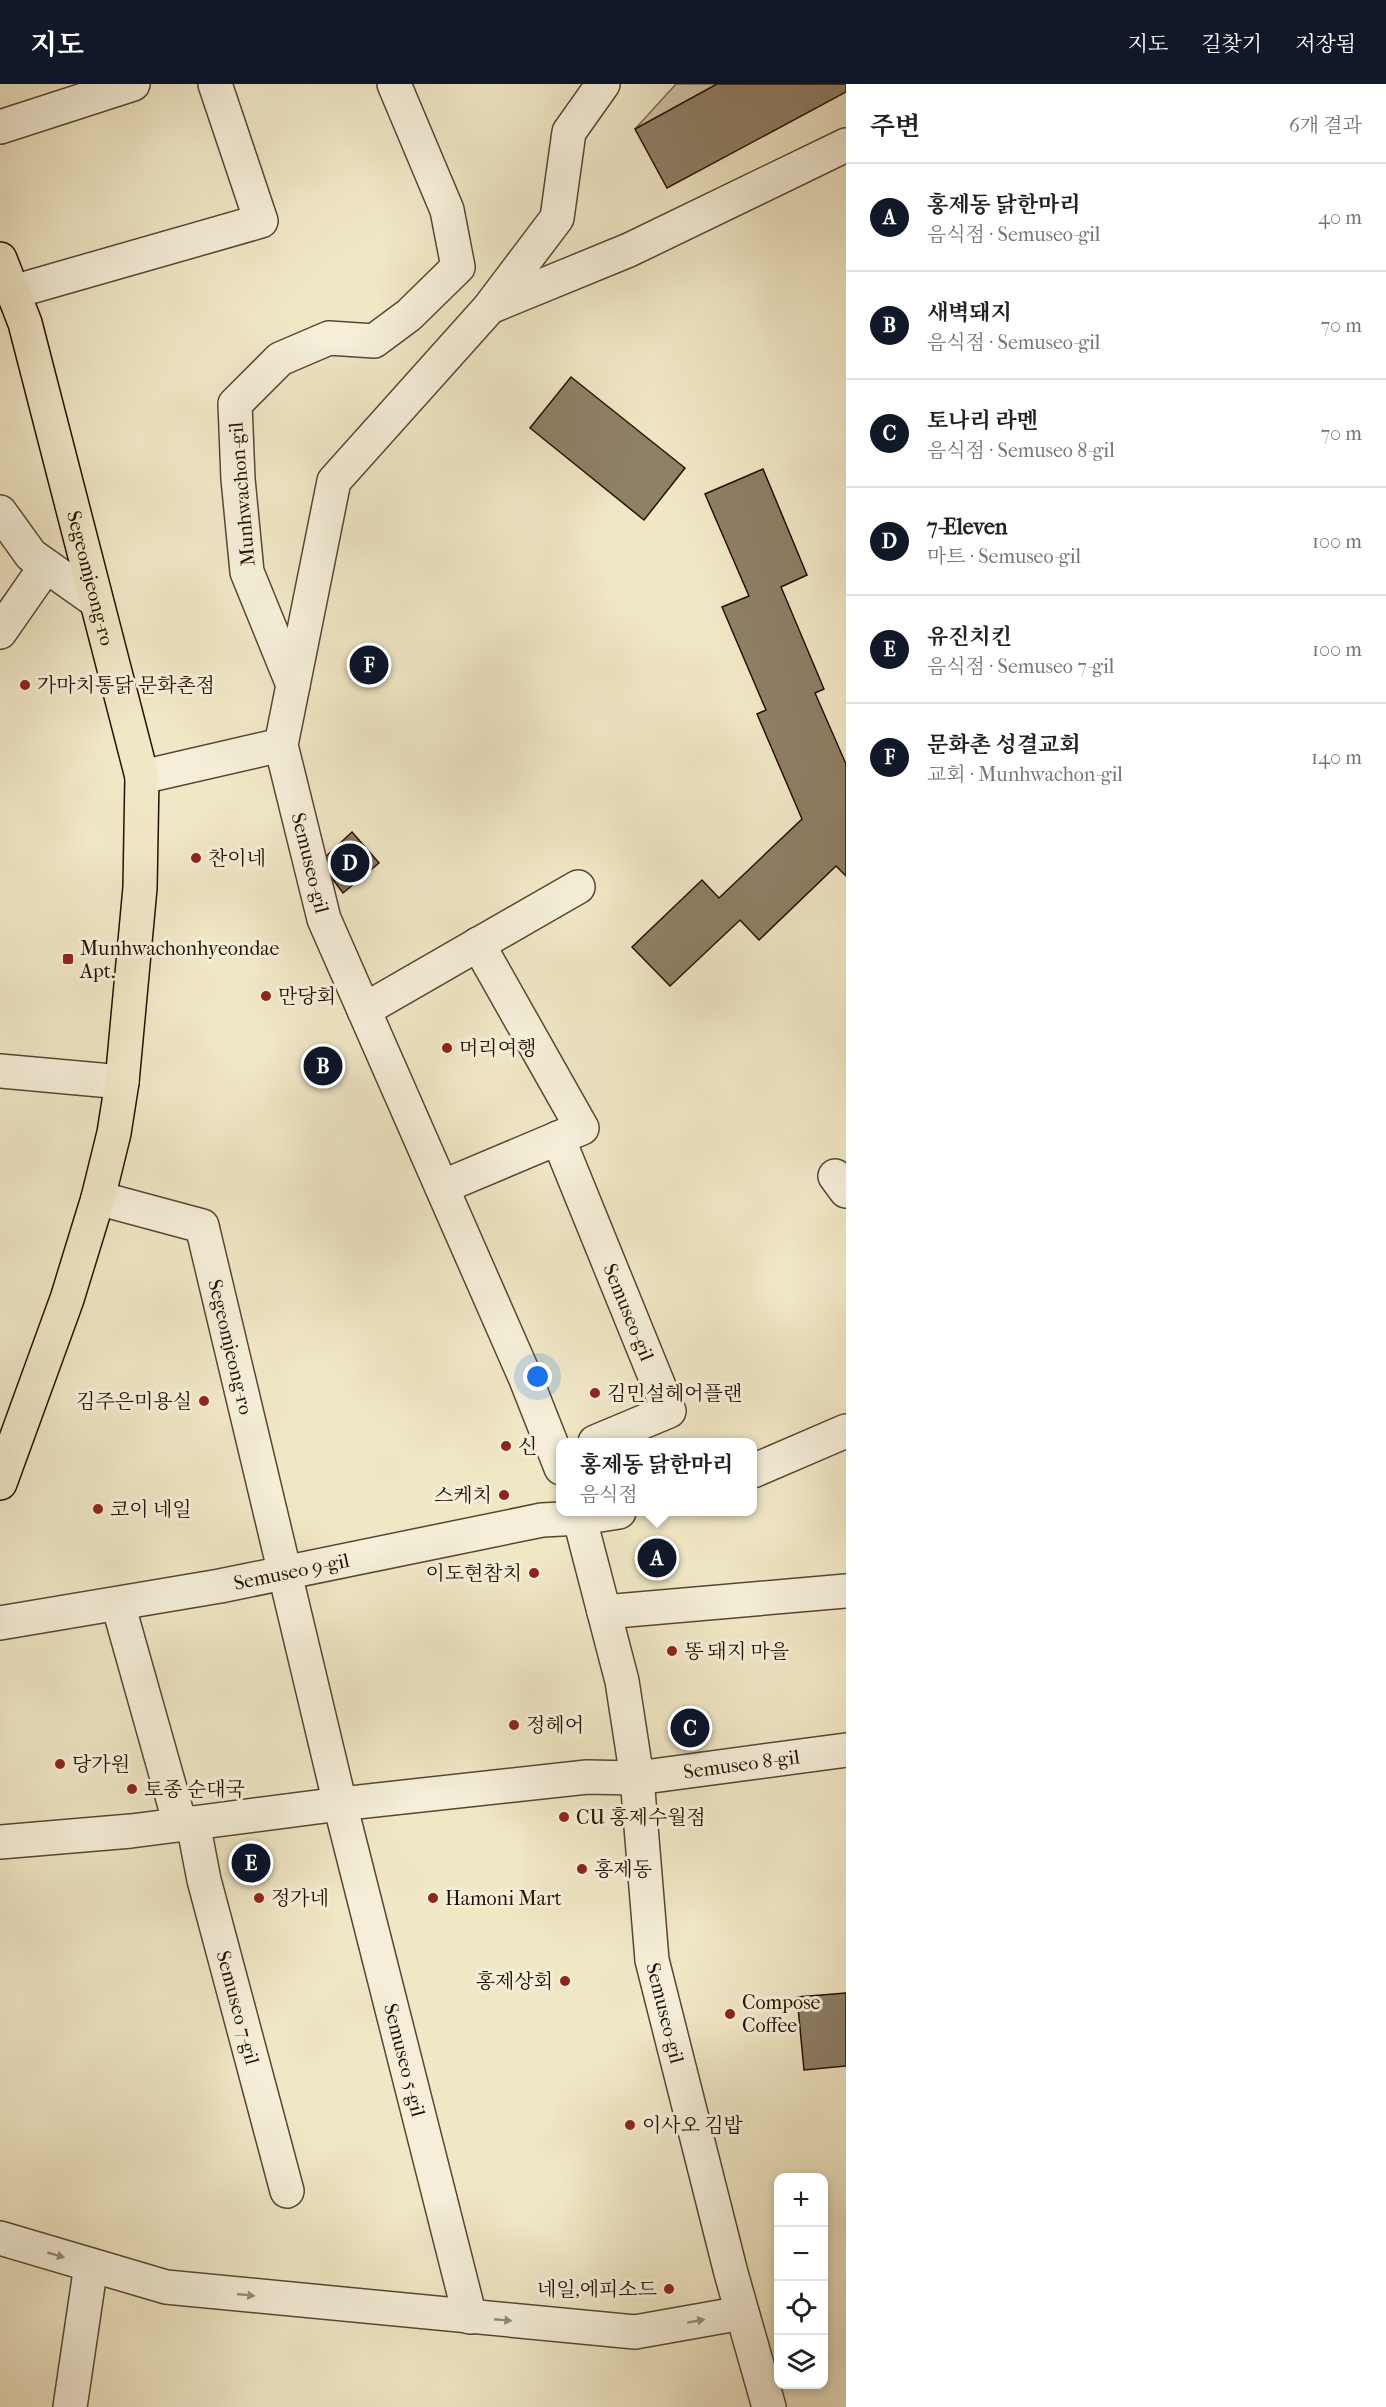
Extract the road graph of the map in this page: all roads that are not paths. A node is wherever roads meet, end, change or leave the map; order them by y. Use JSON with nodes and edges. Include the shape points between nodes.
{"nodes":[{"id":1,"x":133,"y":84,"type":"edge"},
{"id":2,"x":215,"y":84,"type":"edge"},
{"id":3,"x":394,"y":84,"type":"edge"},
{"id":4,"x":603,"y":84,"type":"edge"},
{"id":5,"x":0,"y":127,"type":"edge"},
{"id":6,"x":846,"y":145,"type":"edge"},
{"id":7,"x":0,"y":259,"type":"edge"},
{"id":8,"x":13,"y":292,"type":"junction"},
{"id":9,"x":489,"y":308,"type":"junction"},
{"id":10,"x":0,"y":513,"type":"edge"},
{"id":11,"x":46,"y":566,"type":"junction"},
{"id":12,"x":96,"y":601,"type":"junction"},
{"id":13,"x":6,"y":614,"type":"edge"},
{"id":14,"x":292,"y":685,"type":"junction"},
{"id":15,"x":281,"y":745,"type":"junction"},
{"id":16,"x":141,"y":777,"type":"junction"},
{"id":17,"x":578,"y":887,"type":"dead end"},
{"id":18,"x":478,"y":944,"type":"junction"},
{"id":19,"x":364,"y":1010,"type":"junction"},
{"id":20,"x":0,"y":1071,"type":"edge"},
{"id":21,"x":122,"y":1082,"type":"junction"},
{"id":22,"x":558,"y":1138,"type":"junction"},
{"id":23,"x":442,"y":1187,"type":"junction"},
{"id":24,"x":98,"y":1198,"type":"junction"},
{"id":25,"x":846,"y":1431,"type":"edge"},
{"id":26,"x":607,"y":1438,"type":"edge"},
{"id":27,"x":556,"y":1451,"type":"edge"},
{"id":28,"x":757,"y":1469,"type":"edge"},
{"id":29,"x":0,"y":1483,"type":"edge"},
{"id":30,"x":572,"y":1516,"type":"edge"},
{"id":31,"x":580,"y":1516,"type":"edge"},
{"id":32,"x":284,"y":1574,"type":"junction"},
{"id":33,"x":846,"y":1592,"type":"edge"},
{"id":34,"x":118,"y":1604,"type":"junction"},
{"id":35,"x":604,"y":1612,"type":"junction"},
{"id":36,"x":0,"y":1623,"type":"edge"},
{"id":37,"x":846,"y":1750,"type":"edge"},
{"id":38,"x":637,"y":1778,"type":"junction"},
{"id":39,"x":340,"y":1804,"type":"junction"},
{"id":40,"x":186,"y":1823,"type":"junction"},
{"id":41,"x":0,"y":1842,"type":"edge"},
{"id":42,"x":287,"y":2191,"type":"dead end"},
{"id":43,"x":0,"y":2238,"type":"edge"},
{"id":44,"x":91,"y":2265,"type":"junction"},
{"id":45,"x":742,"y":2313,"type":"junction"},
{"id":46,"x":470,"y":2317,"type":"junction"},
{"id":47,"x":70,"y":2407,"type":"edge"},
{"id":48,"x":769,"y":2407,"type":"edge"}],
"edges":[{"from":1,"to":5,"type":"street"},
{"from":2,"to":8,"type":"street","via":[[261,221]]},
{"from":3,"to":14,"type":"street","name":"Munhwachon-gil","via":[[447,210],[458,267],[409,315],[374,341],[329,338],[280,359],[235,404],[247,572]]},
{"from":4,"to":9,"type":"street","via":[[569,132],[556,218]]},
{"from":6,"to":9,"type":"street","via":[[629,250]]},
{"from":7,"to":8,"type":"main road","name":"Segeomjeong-ro"},
{"from":8,"to":12,"type":"main road","name":"Segeomjeong-ro","via":[[25,323]]},
{"from":9,"to":14,"type":"street","via":[[334,481]]},
{"from":10,"to":11,"type":"street","via":[[31,555]]},
{"from":11,"to":12,"type":"street"},
{"from":11,"to":13,"type":"street","name":"Segeomjeong-ro"},
{"from":12,"to":16,"type":"main road","name":"Segeomjeong-ro"},
{"from":14,"to":15,"type":"street"},
{"from":15,"to":16,"type":"street"},
{"from":15,"to":19,"type":"street","name":"Semuseo-gil","via":[[324,919]]},
{"from":16,"to":21,"type":"main road","name":"Segeomjeong-ro","via":[[140,888]]},
{"from":17,"to":18,"type":"street"},
{"from":18,"to":19,"type":"street"},
{"from":18,"to":22,"type":"street","via":[[582,1128]]},
{"from":19,"to":23,"type":"street","name":"Semuseo-gil"},
{"from":20,"to":21,"type":"street"},
{"from":21,"to":24,"type":"main road","name":"Segeomjeong-ro"},
{"from":22,"to":23,"type":"street"},
{"from":22,"to":26,"type":"street","name":"Semuseo-gil","via":[[669,1412]]},
{"from":23,"to":27,"type":"street","name":"Semuseo-gil"},
{"from":24,"to":29,"type":"main road","name":"Segeomjeong-ro","via":[[68,1299]]},
{"from":24,"to":32,"type":"street","name":"Segeomjeong-ro","via":[[202,1226]]},
{"from":25,"to":28,"type":"street"},
{"from":30,"to":32,"type":"street","name":"Semuseo 9-gil"},
{"from":31,"to":35,"type":"street","name":"Semuseo-gil"},
{"from":32,"to":34,"type":"street","name":"Semuseo 9-gil"},
{"from":32,"to":39,"type":"street"},
{"from":33,"to":35,"type":"street"},
{"from":34,"to":36,"type":"street","name":"Semuseo 9-gil"},
{"from":34,"to":40,"type":"street","name":"Semuseo 7-gil"},
{"from":35,"to":38,"type":"street","name":"Semuseo-gil","via":[[622,1681]]},
{"from":37,"to":38,"type":"street","name":"Semuseo 8-gil"},
{"from":38,"to":39,"type":"street","via":[[587,1777]]},
{"from":38,"to":45,"type":"street","name":"Semuseo-gil","via":[[652,1960]]},
{"from":39,"to":40,"type":"street"},
{"from":39,"to":46,"type":"street","name":"Semuseo 5-gil"},
{"from":40,"to":41,"type":"street"},
{"from":40,"to":42,"type":"street","name":"Semuseo 7-gil"},
{"from":43,"to":44,"type":"street","one_way":true},
{"from":44,"to":46,"type":"street","one_way":true,"via":[[166,2287]]},
{"from":44,"to":47,"type":"street"},
{"from":46,"to":45,"type":"street","one_way":true,"via":[[635,2332]]},
{"from":45,"to":48,"type":"street","name":"Semuseo-gil"}]}
